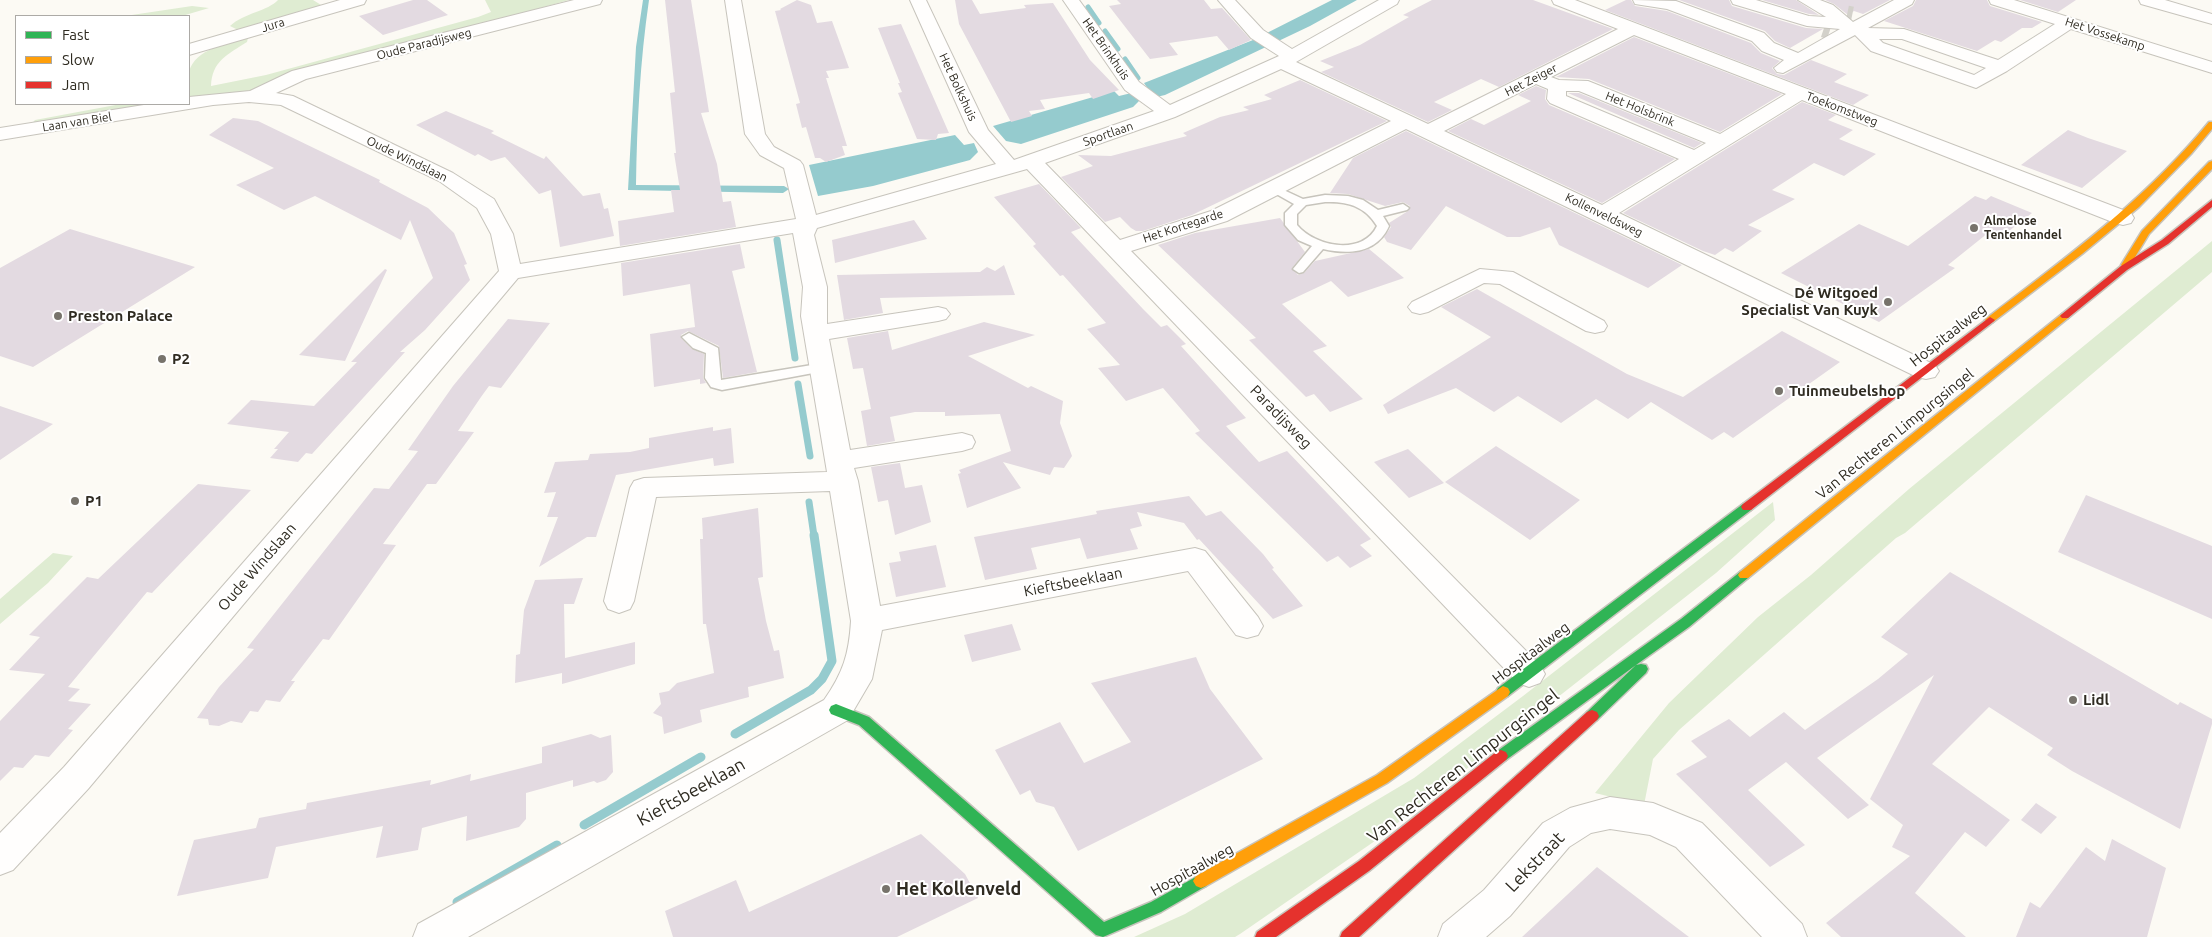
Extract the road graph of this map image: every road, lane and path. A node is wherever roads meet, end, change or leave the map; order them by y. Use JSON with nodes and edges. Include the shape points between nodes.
{"nodes":[{"id":1,"x":358,"y":0,"type":"edge"},
{"id":2,"x":594,"y":0,"type":"edge"},
{"id":3,"x":733,"y":0,"type":"edge"},
{"id":4,"x":918,"y":0,"type":"edge"},
{"id":5,"x":1071,"y":0,"type":"edge"},
{"id":6,"x":1226,"y":0,"type":"edge"},
{"id":7,"x":1390,"y":0,"type":"edge"},
{"id":8,"x":1641,"y":0,"type":"edge"},
{"id":9,"x":1806,"y":0,"type":"edge"},
{"id":10,"x":1906,"y":0,"type":"edge"},
{"id":11,"x":1997,"y":0,"type":"edge"},
{"id":12,"x":2147,"y":0,"type":"edge"},
{"id":13,"x":1746,"y":1,"type":"edge"},
{"id":14,"x":1577,"y":2,"type":"edge"},
{"id":15,"x":2212,"y":19,"type":"edge"},
{"id":16,"x":1713,"y":20,"type":"junction"},
{"id":17,"x":2069,"y":23,"type":"junction"},
{"id":18,"x":1847,"y":26,"type":"junction"},
{"id":19,"x":1633,"y":28,"type":"junction"},
{"id":20,"x":190,"y":50,"type":"edge"},
{"id":21,"x":1282,"y":55,"type":"junction"},
{"id":22,"x":1798,"y":59,"type":"junction"},
{"id":23,"x":2001,"y":67,"type":"junction"},
{"id":24,"x":2212,"y":68,"type":"edge"},
{"id":25,"x":1535,"y":78,"type":"junction"},
{"id":26,"x":1765,"y":80,"type":"junction"},
{"id":27,"x":1557,"y":86,"type":"junction"},
{"id":28,"x":1801,"y":93,"type":"junction"},
{"id":29,"x":257,"y":95,"type":"junction"},
{"id":30,"x":190,"y":103,"type":"edge"},
{"id":31,"x":161,"y":106,"type":"edge"},
{"id":32,"x":1168,"y":113,"type":"junction"},
{"id":33,"x":1406,"y":120,"type":"junction"},
{"id":34,"x":2210,"y":126,"type":"edge"},
{"id":35,"x":1429,"y":131,"type":"junction"},
{"id":36,"x":0,"y":134,"type":"edge"},
{"id":37,"x":1722,"y":142,"type":"junction"},
{"id":38,"x":1695,"y":158,"type":"junction"},
{"id":39,"x":1020,"y":164,"type":"junction"},
{"id":40,"x":2212,"y":164,"type":"edge"},
{"id":41,"x":1275,"y":189,"type":"junction"},
{"id":42,"x":1302,"y":203,"type":"junction"},
{"id":43,"x":2212,"y":203,"type":"edge"},
{"id":44,"x":1403,"y":208,"type":"dead end"},
{"id":45,"x":1378,"y":214,"type":"junction"},
{"id":46,"x":1603,"y":214,"type":"junction"},
{"id":47,"x":2123,"y":218,"type":"junction"},
{"id":48,"x":808,"y":224,"type":"junction"},
{"id":49,"x":1320,"y":246,"type":"junction"},
{"id":50,"x":1117,"y":248,"type":"junction"},
{"id":51,"x":2124,"y":268,"type":"junction"},
{"id":52,"x":1300,"y":269,"type":"dead end"},
{"id":53,"x":510,"y":272,"type":"junction"},
{"id":54,"x":1420,"y":307,"type":"dead end"},
{"id":55,"x":938,"y":314,"type":"dead end"},
{"id":56,"x":1595,"y":326,"type":"dead end"},
{"id":57,"x":817,"y":333,"type":"junction"},
{"id":58,"x":689,"y":336,"type":"dead end"},
{"id":59,"x":824,"y":368,"type":"junction"},
{"id":60,"x":1926,"y":371,"type":"junction"},
{"id":61,"x":962,"y":442,"type":"dead end"},
{"id":62,"x":842,"y":471,"type":"junction"},
{"id":63,"x":619,"y":601,"type":"dead end"},
{"id":64,"x":867,"y":621,"type":"junction"},
{"id":65,"x":1685,"y":622,"type":"junction"},
{"id":66,"x":1247,"y":626,"type":"dead end"},
{"id":67,"x":1529,"y":674,"type":"junction"},
{"id":68,"x":836,"y":710,"type":"junction"},
{"id":69,"x":0,"y":858,"type":"edge"},
{"id":70,"x":446,"y":931,"type":"edge"},
{"id":71,"x":1263,"y":937,"type":"edge"},
{"id":72,"x":1348,"y":937,"type":"edge"},
{"id":73,"x":1457,"y":937,"type":"edge"},
{"id":74,"x":1788,"y":937,"type":"edge"}],
"edges":[{"from":1,"to":20,"type":"street","name":"Jura"},
{"from":2,"to":29,"type":"street","name":"Oude Paradijsweg","via":[[299,75]]},
{"from":3,"to":48,"type":"street","via":[[755,134],[767,151],[793,165]]},
{"from":4,"to":39,"type":"street","name":"Het Bolkshuis","via":[[979,132],[993,149]]},
{"from":5,"to":32,"type":"street","name":"Het Brinkhuis","via":[[1132,86]]},
{"from":6,"to":21,"type":"street","name":"Kollenveldsweg","via":[[1257,34]]},
{"from":7,"to":21,"type":"street","name":"Sportlaan"},
{"from":8,"to":16,"type":"street","via":[[1670,5]]},
{"from":9,"to":18,"type":"street","via":[[1826,8]]},
{"from":10,"to":18,"type":"street"},
{"from":11,"to":17,"type":"street","name":"Het Vossekamp"},
{"from":12,"to":15,"type":"street"},
{"from":13,"to":16,"type":"street"},
{"from":13,"to":18,"type":"street","via":[[1807,21]]},
{"from":14,"to":19,"type":"street","name":"Toekomstweg"},
{"from":16,"to":22,"type":"street","via":[[1758,37],[1768,46]]},
{"from":17,"to":23,"type":"street"},
{"from":17,"to":24,"type":"street","name":"Het Vossekamp"},
{"from":18,"to":22,"type":"street"},
{"from":18,"to":23,"type":"street","via":[[1897,31]]},
{"from":18,"to":23,"type":"street","via":[[1877,47],[1976,82]]},
{"from":19,"to":25,"type":"street","name":"Het Zeiger"},
{"from":19,"to":26,"type":"street","name":"Toekomstweg"},
{"from":21,"to":32,"type":"street","name":"Sportlaan"},
{"from":21,"to":33,"type":"street","name":"Kollenveldsweg"},
{"from":22,"to":26,"type":"street"},
{"from":25,"to":27,"type":"street","name":"Het Holsbrink"},
{"from":25,"to":35,"type":"street","name":"Het Zeiger"},
{"from":26,"to":28,"type":"street","name":"Toekomstweg"},
{"from":27,"to":37,"type":"street","name":"Het Holsbrink","via":[[1581,85]]},
{"from":27,"to":38,"type":"street","name":"Het Holsbrink","via":[[1557,99]]},
{"from":28,"to":37,"type":"street"},
{"from":28,"to":47,"type":"street","name":"Toekomstweg"},
{"from":29,"to":30,"type":"street"},
{"from":29,"to":53,"type":"street","name":"Oude Windslaan","via":[[286,100],[446,177],[486,204],[502,234]]},
{"from":31,"to":36,"type":"street","name":"Laan van Biel"},
{"from":32,"to":39,"type":"street","name":"Sportlaan"},
{"from":33,"to":35,"type":"street","name":"Kollenveldsweg"},
{"from":33,"to":41,"type":"street","name":"Het Kortegarde"},
{"from":34,"to":47,"type":"main road","name":"Hospitaalweg"},
{"from":35,"to":46,"type":"street","name":"Kollenveldsweg"},
{"from":37,"to":38,"type":"street"},
{"from":38,"to":46,"type":"street"},
{"from":39,"to":48,"type":"street","name":"Sportlaan"},
{"from":39,"to":50,"type":"street","name":"Paradijsweg"},
{"from":40,"to":51,"type":"main road","name":"Van Rechteren Limpurgsingel","via":[[2145,233]]},
{"from":41,"to":42,"type":"lane"},
{"from":41,"to":50,"type":"street","name":"Het Kortegarde","via":[[1220,216]]},
{"from":42,"to":45,"type":"lane","via":[[1334,197],[1351,200]]},
{"from":42,"to":49,"type":"lane","via":[[1291,213],[1291,225],[1302,237]]},
{"from":43,"to":51,"type":"main road","name":"Van Rechteren Limpurgsingel","via":[[2165,242]]},
{"from":44,"to":45,"type":"lane"},
{"from":45,"to":49,"type":"lane","via":[[1383,226],[1378,237],[1363,245],[1343,248]]},
{"from":46,"to":60,"type":"street","name":"Kollenveldsweg"},
{"from":47,"to":60,"type":"main road","name":"Hospitaalweg"},
{"from":48,"to":53,"type":"street"},
{"from":48,"to":57,"type":"street","name":"Kieftsbeeklaan","via":[[803,235],[814,287]]},
{"from":49,"to":52,"type":"lane"},
{"from":50,"to":67,"type":"street","name":"Paradijsweg"},
{"from":51,"to":65,"type":"main road","name":"Van Rechteren Limpurgsingel"},
{"from":53,"to":69,"type":"street","name":"Oude Windslaan","via":[[82,770]]},
{"from":54,"to":56,"type":"street","via":[[1480,276],[1505,277]]},
{"from":55,"to":57,"type":"street"},
{"from":57,"to":59,"type":"street","name":"Kieftsbeeklaan"},
{"from":58,"to":59,"type":"lane","via":[[712,352],[712,378],[716,384]]},
{"from":59,"to":62,"type":"street","name":"Kieftsbeeklaan"},
{"from":60,"to":67,"type":"main road","name":"Hospitaalweg"},
{"from":61,"to":62,"type":"street"},
{"from":62,"to":63,"type":"street","via":[[644,488]]},
{"from":62,"to":64,"type":"street","name":"Kieftsbeeklaan"},
{"from":64,"to":66,"type":"street","name":"Kieftsbeeklaan","via":[[1195,559]]},
{"from":64,"to":68,"type":"street","name":"Kieftsbeeklaan","via":[[856,680]]},
{"from":65,"to":71,"type":"main road","name":"Van Rechteren Limpurgsingel","via":[[1522,739],[1364,866]]},
{"from":65,"to":72,"type":"main road","name":"Van Rechteren Limpurgsingel","via":[[1609,701]]},
{"from":67,"to":68,"type":"main road","name":"Hospitaalweg","via":[[1382,779],[1156,907],[1102,930],[864,721]]},
{"from":68,"to":70,"type":"street","name":"Kieftsbeeklaan"},
{"from":73,"to":74,"type":"street","name":"Lekstraat","via":[[1497,903],[1556,835],[1583,819],[1610,813],[1654,819],[1689,835]]}]}
